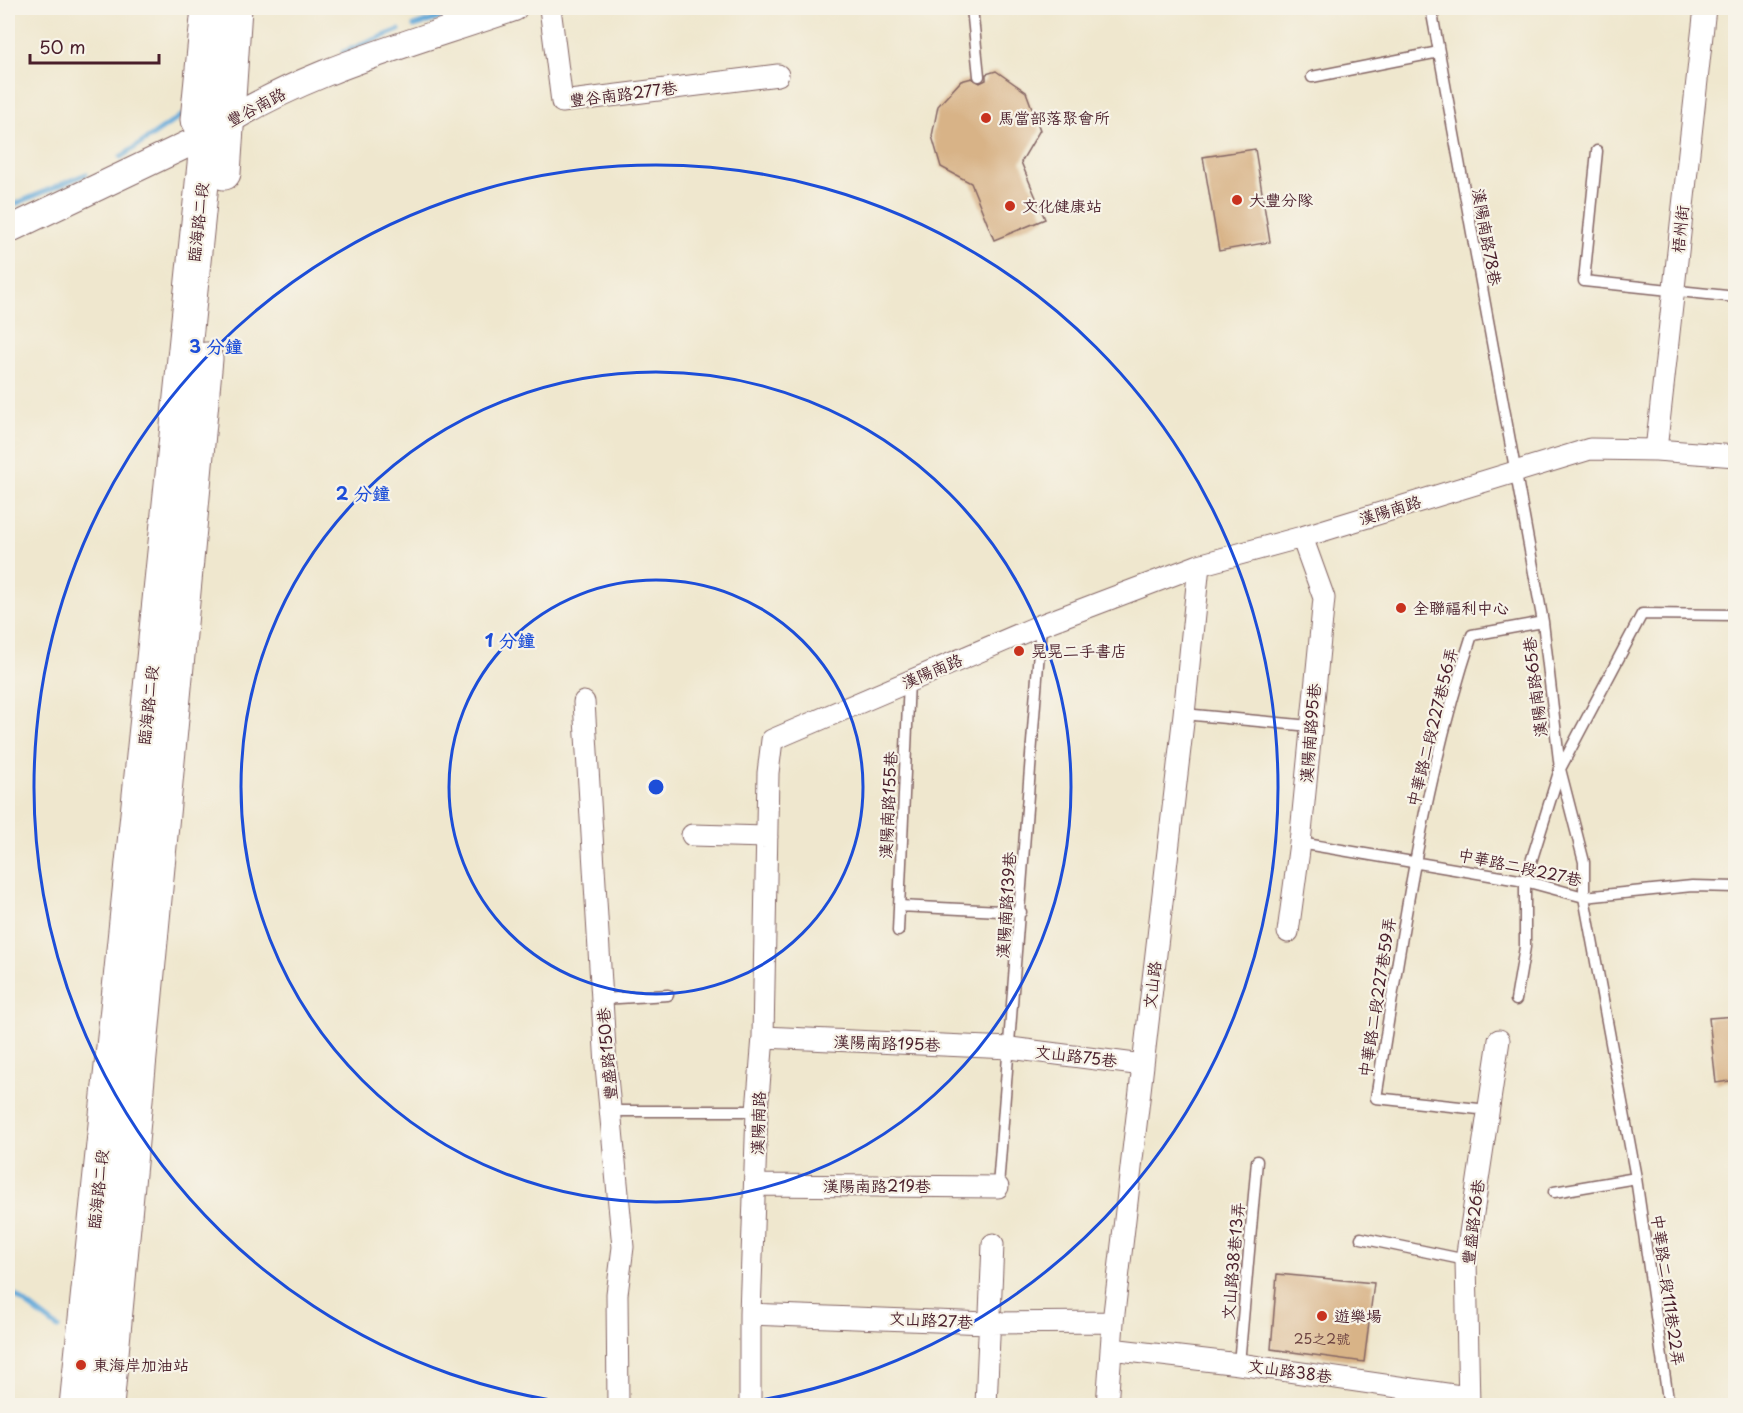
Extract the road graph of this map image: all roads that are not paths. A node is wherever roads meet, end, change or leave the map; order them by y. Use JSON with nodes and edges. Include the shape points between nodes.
{"nodes":[{"id":1,"x":208,"y":8,"type":"edge"},
{"id":2,"x":235,"y":8,"type":"edge"},
{"id":3,"x":514,"y":8,"type":"edge"},
{"id":4,"x":550,"y":8,"type":"edge"},
{"id":5,"x":972,"y":8,"type":"edge"},
{"id":6,"x":1431,"y":8,"type":"edge"},
{"id":7,"x":1705,"y":8,"type":"edge"},
{"id":8,"x":1439,"y":52,"type":"junction"},
{"id":9,"x":778,"y":75,"type":"dead end"},
{"id":10,"x":979,"y":76,"type":"dead end"},
{"id":11,"x":1312,"y":77,"type":"dead end"},
{"id":12,"x":218,"y":127,"type":"junction"},
{"id":13,"x":1597,"y":151,"type":"dead end"},
{"id":14,"x":8,"y":230,"type":"edge"},
{"id":15,"x":1673,"y":292,"type":"junction"},
{"id":16,"x":1736,"y":297,"type":"edge"},
{"id":17,"x":1656,"y":450,"type":"junction"},
{"id":18,"x":1736,"y":456,"type":"edge"},
{"id":19,"x":1514,"y":472,"type":"junction"},
{"id":20,"x":1302,"y":537,"type":"junction"},
{"id":21,"x":1198,"y":565,"type":"junction"},
{"id":22,"x":1736,"y":615,"type":"edge"},
{"id":23,"x":1543,"y":622,"type":"junction"},
{"id":24,"x":1041,"y":625,"type":"junction"},
{"id":25,"x":909,"y":681,"type":"junction"},
{"id":26,"x":584,"y":702,"type":"dead end"},
{"id":27,"x":1184,"y":714,"type":"junction"},
{"id":28,"x":1310,"y":726,"type":"junction"},
{"id":29,"x":1560,"y":769,"type":"junction"},
{"id":30,"x":692,"y":835,"type":"dead end"},
{"id":31,"x":767,"y":837,"type":"junction"},
{"id":32,"x":1300,"y":843,"type":"junction"},
{"id":33,"x":1414,"y":861,"type":"junction"},
{"id":34,"x":1526,"y":881,"type":"junction"},
{"id":35,"x":1736,"y":888,"type":"edge"},
{"id":36,"x":1584,"y":897,"type":"junction"},
{"id":37,"x":899,"y":906,"type":"junction"},
{"id":38,"x":1021,"y":912,"type":"junction"},
{"id":39,"x":898,"y":931,"type":"dead end"},
{"id":40,"x":1288,"y":933,"type":"dead end"},
{"id":41,"x":668,"y":995,"type":"dead end"},
{"id":42,"x":602,"y":999,"type":"junction"},
{"id":43,"x":1516,"y":1000,"type":"dead end"},
{"id":44,"x":1610,"y":1036,"type":"joint"},
{"id":45,"x":764,"y":1037,"type":"junction"},
{"id":46,"x":1499,"y":1040,"type":"dead end"},
{"id":47,"x":1010,"y":1048,"type":"junction"},
{"id":48,"x":1143,"y":1065,"type":"junction"},
{"id":49,"x":1488,"y":1110,"type":"junction"},
{"id":50,"x":612,"y":1111,"type":"junction"},
{"id":51,"x":757,"y":1111,"type":"junction"},
{"id":52,"x":1257,"y":1161,"type":"dead end"},
{"id":53,"x":1636,"y":1178,"type":"junction"},
{"id":54,"x":756,"y":1185,"type":"junction"},
{"id":55,"x":998,"y":1187,"type":"joint"},
{"id":56,"x":1554,"y":1192,"type":"dead end"},
{"id":57,"x":1361,"y":1238,"type":"dead end"},
{"id":58,"x":993,"y":1244,"type":"dead end"},
{"id":59,"x":1466,"y":1260,"type":"junction"},
{"id":60,"x":750,"y":1314,"type":"junction"},
{"id":61,"x":1113,"y":1322,"type":"junction"},
{"id":62,"x":988,"y":1323,"type":"junction"},
{"id":63,"x":1111,"y":1348,"type":"junction"},
{"id":64,"x":1239,"y":1364,"type":"junction"},
{"id":65,"x":1468,"y":1401,"type":"edge"},
{"id":66,"x":76,"y":1406,"type":"edge"},
{"id":67,"x":107,"y":1406,"type":"edge"},
{"id":68,"x":618,"y":1406,"type":"edge"},
{"id":69,"x":750,"y":1406,"type":"edge"},
{"id":70,"x":986,"y":1406,"type":"edge"},
{"id":71,"x":1107,"y":1406,"type":"edge"},
{"id":72,"x":1669,"y":1406,"type":"edge"}],
"edges":[{"from":1,"to":12,"type":"main road","name":"臨海路二段","via":[[197,120]]},
{"from":2,"to":12,"type":"main road","name":"臨海路二段"},
{"from":3,"to":12,"type":"street","name":"豐谷南路","via":[[313,77]]},
{"from":4,"to":9,"type":"street","name":"豐谷南路277巷","via":[[562,102]]},
{"from":5,"to":10,"type":"lane"},
{"from":6,"to":8,"type":"lane","name":"漢陽南路78巷"},
{"from":7,"to":15,"type":"street","name":"梧州街"},
{"from":8,"to":11,"type":"lane"},
{"from":8,"to":19,"type":"lane","name":"漢陽南路78巷"},
{"from":12,"to":14,"type":"street","name":"豐谷南路"},
{"from":12,"to":66,"type":"main road","name":"臨海路二段"},
{"from":12,"to":67,"type":"main road","name":"臨海路二段"},
{"from":13,"to":15,"type":"lane","via":[[1584,281]]},
{"from":15,"to":16,"type":"lane"},
{"from":15,"to":17,"type":"street","name":"梧州街"},
{"from":17,"to":18,"type":"street","name":"漢陽南路"},
{"from":17,"to":19,"type":"street","name":"漢陽南路","via":[[1590,449]]},
{"from":19,"to":20,"type":"street","name":"漢陽南路"},
{"from":19,"to":23,"type":"lane","name":"漢陽南路65巷"},
{"from":20,"to":21,"type":"street","name":"漢陽南路"},
{"from":20,"to":28,"type":"street","name":"漢陽南路95巷","via":[[1324,598]]},
{"from":21,"to":24,"type":"street","name":"漢陽南路"},
{"from":21,"to":27,"type":"street","name":"文山路"},
{"from":22,"to":29,"type":"lane","via":[[1642,614]]},
{"from":23,"to":29,"type":"lane","name":"漢陽南路65巷"},
{"from":23,"to":33,"type":"lane","name":"中華路二段227巷56弄","via":[[1472,635],[1460,669]]},
{"from":24,"to":25,"type":"street","name":"漢陽南路"},
{"from":24,"to":38,"type":"lane","name":"漢陽南路139巷"},
{"from":25,"to":31,"type":"street","name":"漢陽南路","via":[[772,740]]},
{"from":25,"to":37,"type":"lane","name":"漢陽南路155巷"},
{"from":26,"to":42,"type":"street","name":"豐盛路150巷"},
{"from":27,"to":28,"type":"lane"},
{"from":27,"to":48,"type":"street","name":"文山路"},
{"from":28,"to":32,"type":"street","name":"漢陽南路95巷"},
{"from":29,"to":34,"type":"lane"},
{"from":29,"to":36,"type":"lane","name":"漢陽南路65巷","via":[[1584,862]]},
{"from":30,"to":31,"type":"street"},
{"from":31,"to":45,"type":"street","name":"漢陽南路"},
{"from":32,"to":33,"type":"lane","name":"中華路二段227巷"},
{"from":32,"to":40,"type":"street","name":"漢陽南路95巷"},
{"from":33,"to":34,"type":"lane","name":"中華路二段227巷"},
{"from":33,"to":49,"type":"lane","name":"中華路二段227巷59弄","via":[[1376,1098]]},
{"from":34,"to":36,"type":"lane","name":"中華路二段227巷"},
{"from":34,"to":43,"type":"lane","via":[[1525,947]]},
{"from":35,"to":36,"type":"lane","name":"中華路二段227巷","via":[[1692,886]]},
{"from":36,"to":44,"type":"lane","name":"漢陽南路65巷"},
{"from":37,"to":38,"type":"lane"},
{"from":37,"to":39,"type":"lane","name":"漢陽南路155巷"},
{"from":38,"to":47,"type":"lane","name":"漢陽南路139巷"},
{"from":41,"to":42,"type":"lane"},
{"from":42,"to":50,"type":"street","name":"豐盛路150巷"},
{"from":44,"to":53,"type":"lane","name":"中華路二段111巷22弄"},
{"from":45,"to":47,"type":"street","name":"漢陽南路195巷"},
{"from":45,"to":51,"type":"street","name":"漢陽南路"},
{"from":46,"to":49,"type":"street","name":"豐盛路26巷"},
{"from":47,"to":48,"type":"street","name":"文山路75巷"},
{"from":47,"to":55,"type":"lane","name":"漢陽南路139巷"},
{"from":48,"to":61,"type":"street","name":"文山路"},
{"from":49,"to":59,"type":"street","name":"豐盛路26巷"},
{"from":50,"to":51,"type":"lane"},
{"from":50,"to":68,"type":"street","name":"豐盛路150巷","via":[[623,1247],[617,1294]]},
{"from":51,"to":54,"type":"street","name":"漢陽南路"},
{"from":52,"to":64,"type":"lane","name":"文山路38巷13弄"},
{"from":53,"to":56,"type":"lane"},
{"from":53,"to":72,"type":"lane","name":"中華路二段111巷22弄"},
{"from":54,"to":55,"type":"street","name":"漢陽南路219巷"},
{"from":54,"to":60,"type":"street","name":"漢陽南路"},
{"from":57,"to":59,"type":"lane"},
{"from":58,"to":62,"type":"street"},
{"from":59,"to":65,"type":"street","name":"豐盛路26巷"},
{"from":60,"to":62,"type":"street","name":"文山路27巷"},
{"from":60,"to":69,"type":"street","name":"漢陽南路"},
{"from":61,"to":62,"type":"street","name":"文山路27巷"},
{"from":61,"to":63,"type":"street","name":"文山路"},
{"from":62,"to":70,"type":"street"},
{"from":63,"to":64,"type":"street","name":"文山路38巷"},
{"from":63,"to":71,"type":"street","name":"文山路"},
{"from":64,"to":65,"type":"street","name":"文山路38巷"}]}
